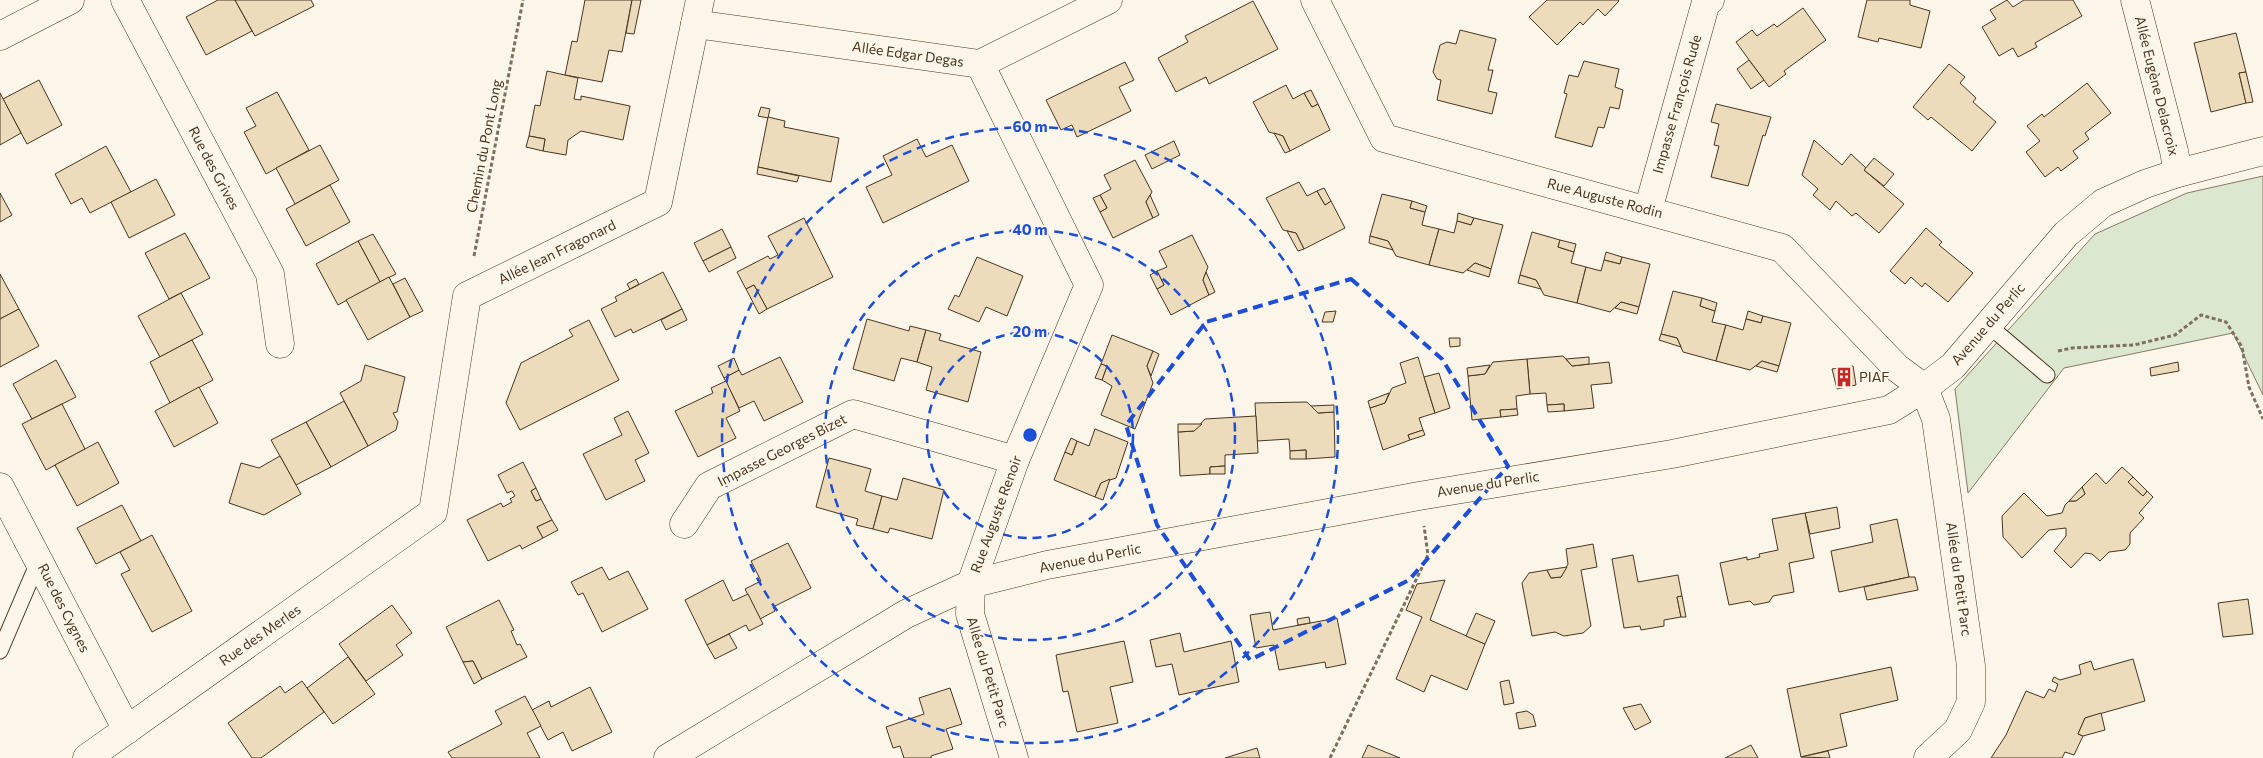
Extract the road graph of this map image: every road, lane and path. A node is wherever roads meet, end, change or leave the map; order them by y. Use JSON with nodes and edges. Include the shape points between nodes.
{"nodes":[{"id":1,"x":70,"y":0,"type":"edge"},
{"id":2,"x":125,"y":0,"type":"edge"},
{"id":3,"x":523,"y":0,"type":"edge"},
{"id":4,"x":1108,"y":0,"type":"edge"},
{"id":5,"x":1315,"y":0,"type":"edge"},
{"id":6,"x":1710,"y":0,"type":"edge"},
{"id":7,"x":2143,"y":1,"type":"edge"},
{"id":8,"x":698,"y":12,"type":"edge"},
{"id":9,"x":0,"y":36,"type":"edge"},
{"id":10,"x":980,"y":64,"type":"junction"},
{"id":11,"x":2263,"y":152,"type":"edge"},
{"id":12,"x":2178,"y":173,"type":"junction"},
{"id":13,"x":1648,"y":210,"type":"junction"},
{"id":14,"x":467,"y":296,"type":"junction"},
{"id":15,"x":1988,"y":326,"type":"junction"},
{"id":16,"x":280,"y":344,"type":"dead end"},
{"id":17,"x":2029,"y":360,"type":"junction"},
{"id":18,"x":2047,"y":375,"type":"dead end"},
{"id":19,"x":1924,"y":388,"type":"junction"},
{"id":20,"x":2263,"y":419,"type":"edge"},
{"id":21,"x":1015,"y":460,"type":"junction"},
{"id":22,"x":0,"y":487,"type":"edge"},
{"id":23,"x":1419,"y":496,"type":"junction"},
{"id":24,"x":684,"y":524,"type":"dead end"},
{"id":25,"x":39,"y":560,"type":"junction"},
{"id":26,"x":971,"y":584,"type":"junction"},
{"id":27,"x":0,"y":651,"type":"edge"},
{"id":28,"x":127,"y":730,"type":"junction"},
{"id":29,"x":87,"y":758,"type":"edge"},
{"id":30,"x":668,"y":758,"type":"edge"},
{"id":31,"x":1014,"y":758,"type":"edge"},
{"id":32,"x":1330,"y":758,"type":"edge"},
{"id":33,"x":1928,"y":758,"type":"edge"}],
"edges":[{"from":1,"to":9,"type":"street"},
{"from":2,"to":16,"type":"street","name":"Rue des Grives","via":[[270,274]]},
{"from":3,"to":14,"type":"path","name":"Chemin du Pont Long"},
{"from":4,"to":10,"type":"street","name":"Allée Edgar Degas"},
{"from":5,"to":13,"type":"street","name":"Rue Auguste Rodin","via":[[1384,138]]},
{"from":6,"to":13,"type":"street","name":"Impasse François Rude","via":[[1706,2]]},
{"from":7,"to":12,"type":"street","name":"Allée Eugène Delacroix"},
{"from":8,"to":10,"type":"street","name":"Allée Edgar Degas"},
{"from":8,"to":14,"type":"street","name":"Allée Jean Fragonard","via":[[658,202]]},
{"from":10,"to":21,"type":"street","name":"Rue Auguste Renoir","via":[[1089,285]]},
{"from":11,"to":12,"type":"street","name":"Avenue du Perlic"},
{"from":12,"to":15,"type":"street","name":"Avenue du Perlic","via":[[2103,202],[2066,234]]},
{"from":13,"to":19,"type":"street","name":"Rue Auguste Rodin","via":[[1782,248],[1897,368]]},
{"from":14,"to":28,"type":"street","name":"Rue des Merles","via":[[433,512]]},
{"from":15,"to":17,"type":"lane"},
{"from":15,"to":19,"type":"street","name":"Avenue du Perlic","via":[[1953,366]]},
{"from":17,"to":18,"type":"lane"},
{"from":17,"to":20,"type":"path","via":[[2072,348],[2134,346],[2175,335],[2201,315],[2226,322],[2242,347],[2249,387]]},
{"from":19,"to":23,"type":"street","name":"Avenue du Perlic","via":[[1889,410],[1672,454]]},
{"from":19,"to":33,"type":"street","name":"Allée du Petit Parc","via":[[1936,419],[1971,666],[1971,702],[1958,730]]},
{"from":21,"to":24,"type":"street","name":"Impasse Georges Bizet","via":[[853,414],[709,486]]},
{"from":21,"to":26,"type":"street","name":"Rue Auguste Renoir"},
{"from":22,"to":25,"type":"street","name":"Rue des Cygnes"},
{"from":23,"to":26,"type":"street","name":"Avenue du Perlic","via":[[1047,565]]},
{"from":23,"to":32,"type":"path","via":[[1428,555]]},
{"from":25,"to":27,"type":"lane"},
{"from":25,"to":28,"type":"street","name":"Rue des Cygnes"},
{"from":26,"to":30,"type":"street","name":"Avenue du Perlic","via":[[906,614]]},
{"from":26,"to":31,"type":"street","name":"Allée du Petit Parc","via":[[970,614]]},
{"from":28,"to":29,"type":"street","name":"Rue des Merles"}]}
